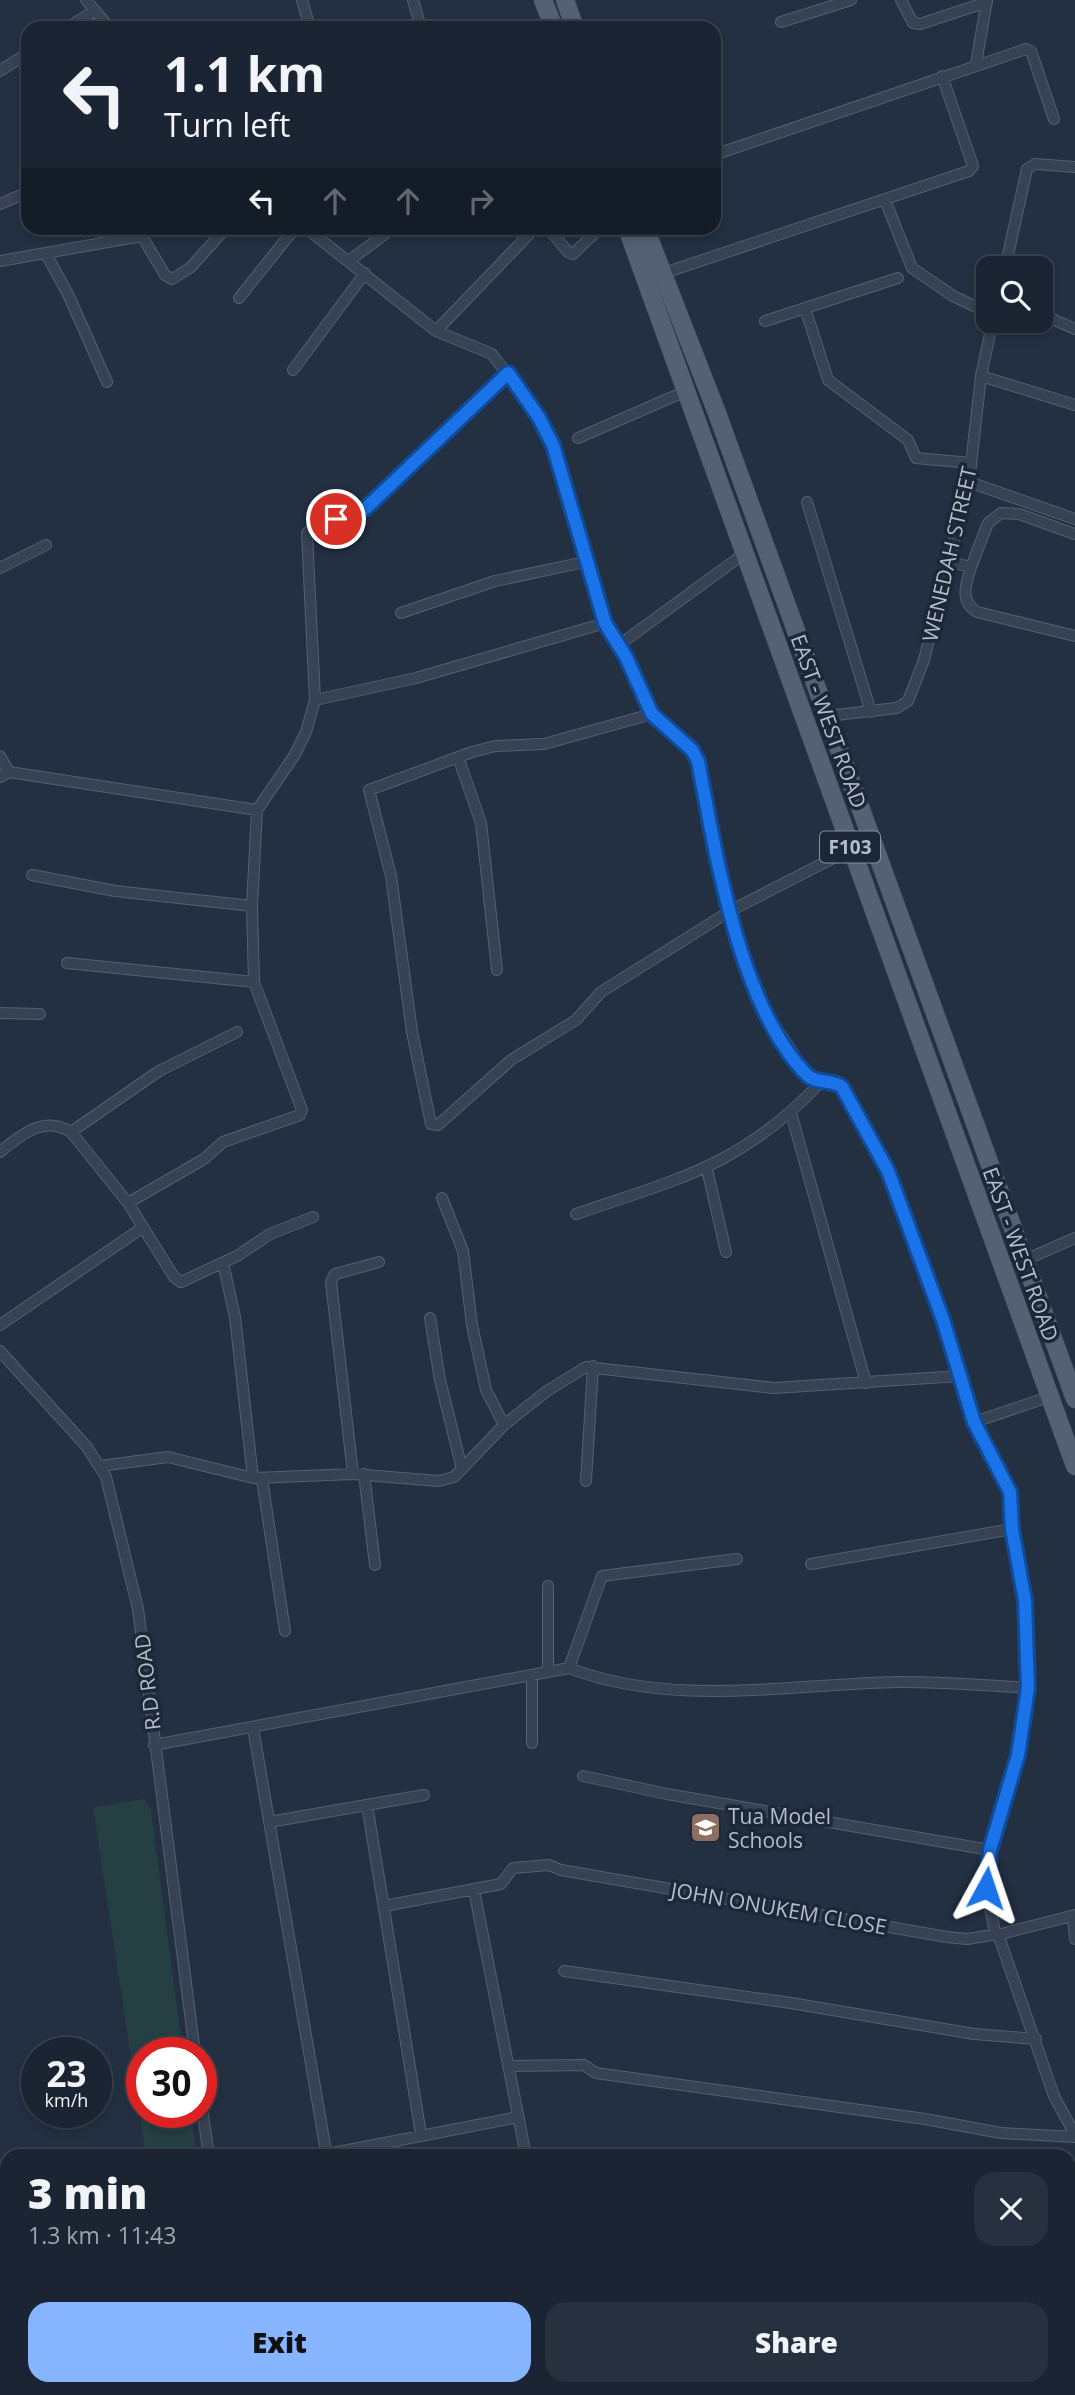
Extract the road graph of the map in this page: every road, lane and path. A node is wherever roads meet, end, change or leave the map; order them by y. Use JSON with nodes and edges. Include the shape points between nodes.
{"nodes":[{"id":1,"x":86,"y":0,"type":"edge"},
{"id":2,"x":302,"y":0,"type":"edge"},
{"id":3,"x":413,"y":0,"type":"edge"},
{"id":4,"x":543,"y":0,"type":"edge"},
{"id":5,"x":565,"y":0,"type":"edge"},
{"id":6,"x":851,"y":0,"type":"edge"},
{"id":7,"x":901,"y":0,"type":"edge"},
{"id":8,"x":987,"y":1,"type":"edge"},
{"id":9,"x":94,"y":11,"type":"junction"},
{"id":10,"x":78,"y":21,"type":"edge"},
{"id":11,"x":103,"y":21,"type":"edge"},
{"id":12,"x":308,"y":21,"type":"edge"},
{"id":13,"x":419,"y":21,"type":"edge"},
{"id":14,"x":551,"y":21,"type":"edge"},
{"id":15,"x":572,"y":21,"type":"edge"},
{"id":16,"x":781,"y":22,"type":"dead end"},
{"id":17,"x":21,"y":58,"type":"edge"},
{"id":18,"x":976,"y":64,"type":"junction"},
{"id":19,"x":0,"y":71,"type":"edge"},
{"id":20,"x":942,"y":75,"type":"junction"},
{"id":21,"x":1054,"y":119,"type":"dead end"},
{"id":22,"x":721,"y":153,"type":"edge"},
{"id":23,"x":1075,"y":167,"type":"edge"},
{"id":24,"x":21,"y":195,"type":"edge"},
{"id":25,"x":884,"y":200,"type":"junction"},
{"id":26,"x":0,"y":204,"type":"edge"},
{"id":27,"x":220,"y":235,"type":"edge"},
{"id":28,"x":289,"y":235,"type":"edge"},
{"id":29,"x":316,"y":235,"type":"edge"},
{"id":30,"x":384,"y":235,"type":"edge"},
{"id":31,"x":529,"y":235,"type":"edge"},
{"id":32,"x":554,"y":235,"type":"edge"},
{"id":33,"x":593,"y":235,"type":"edge"},
{"id":34,"x":630,"y":235,"type":"edge"},
{"id":35,"x":648,"y":235,"type":"edge"},
{"id":36,"x":46,"y":254,"type":"junction"},
{"id":37,"x":1008,"y":256,"type":"edge"},
{"id":38,"x":350,"y":260,"type":"junction"},
{"id":39,"x":0,"y":261,"type":"edge"},
{"id":40,"x":365,"y":273,"type":"junction"},
{"id":41,"x":662,"y":274,"type":"junction"},
{"id":42,"x":898,"y":278,"type":"dead end"},
{"id":43,"x":239,"y":298,"type":"dead end"},
{"id":44,"x":976,"y":307,"type":"edge"},
{"id":45,"x":805,"y":309,"type":"junction"},
{"id":46,"x":1053,"y":319,"type":"edge"},
{"id":47,"x":765,"y":321,"type":"dead end"},
{"id":48,"x":1075,"y":329,"type":"edge"},
{"id":49,"x":436,"y":331,"type":"junction"},
{"id":50,"x":990,"y":333,"type":"edge"},
{"id":51,"x":293,"y":370,"type":"dead end"},
{"id":52,"x":508,"y":373,"type":"junction"},
{"id":53,"x":981,"y":376,"type":"junction"},
{"id":54,"x":107,"y":382,"type":"dead end"},
{"id":55,"x":686,"y":391,"type":"junction"},
{"id":56,"x":1075,"y":405,"type":"edge"},
{"id":57,"x":578,"y":438,"type":"dead end"},
{"id":58,"x":971,"y":463,"type":"junction"},
{"id":59,"x":969,"y":482,"type":"junction"},
{"id":60,"x":807,"y":502,"type":"dead end"},
{"id":61,"x":1075,"y":519,"type":"edge"},
{"id":62,"x":1075,"y":534,"type":"edge"},
{"id":63,"x":46,"y":545,"type":"dead end"},
{"id":64,"x":745,"y":553,"type":"junction"},
{"id":65,"x":585,"y":562,"type":"junction"},
{"id":66,"x":949,"y":562,"type":"junction"},
{"id":67,"x":971,"y":567,"type":"junction"},
{"id":68,"x":0,"y":568,"type":"edge"},
{"id":69,"x":401,"y":613,"type":"dead end"},
{"id":70,"x":605,"y":623,"type":"junction"},
{"id":71,"x":1075,"y":636,"type":"edge"},
{"id":72,"x":619,"y":645,"type":"junction"},
{"id":73,"x":315,"y":700,"type":"junction"},
{"id":74,"x":871,"y":712,"type":"junction"},
{"id":75,"x":652,"y":714,"type":"junction"},
{"id":76,"x":827,"y":716,"type":"junction"},
{"id":77,"x":0,"y":756,"type":"edge"},
{"id":78,"x":458,"y":757,"type":"junction"},
{"id":79,"x":5,"y":775,"type":"edge"},
{"id":80,"x":257,"y":810,"type":"junction"},
{"id":81,"x":850,"y":849,"type":"junction"},
{"id":82,"x":32,"y":875,"type":"dead end"},
{"id":83,"x":252,"y":906,"type":"junction"},
{"id":84,"x":730,"y":911,"type":"junction"},
{"id":85,"x":67,"y":963,"type":"dead end"},
{"id":86,"x":497,"y":970,"type":"dead end"},
{"id":87,"x":254,"y":982,"type":"junction"},
{"id":88,"x":0,"y":1013,"type":"edge"},
{"id":89,"x":40,"y":1014,"type":"dead end"},
{"id":90,"x":935,"y":1017,"type":"junction"},
{"id":91,"x":913,"y":1025,"type":"junction"},
{"id":92,"x":237,"y":1032,"type":"dead end"},
{"id":93,"x":822,"y":1081,"type":"junction"},
{"id":94,"x":791,"y":1113,"type":"junction"},
{"id":95,"x":71,"y":1132,"type":"junction"},
{"id":96,"x":0,"y":1152,"type":"edge"},
{"id":97,"x":707,"y":1168,"type":"junction"},
{"id":98,"x":442,"y":1198,"type":"dead end"},
{"id":99,"x":128,"y":1203,"type":"junction"},
{"id":100,"x":576,"y":1214,"type":"dead end"},
{"id":101,"x":313,"y":1217,"type":"dead end"},
{"id":102,"x":142,"y":1228,"type":"junction"},
{"id":103,"x":1075,"y":1238,"type":"edge"},
{"id":104,"x":726,"y":1252,"type":"dead end"},
{"id":105,"x":1025,"y":1260,"type":"junction"},
{"id":106,"x":379,"y":1262,"type":"dead end"},
{"id":107,"x":223,"y":1263,"type":"junction"},
{"id":108,"x":430,"y":1318,"type":"dead end"},
{"id":109,"x":0,"y":1325,"type":"edge"},
{"id":110,"x":0,"y":1351,"type":"edge"},
{"id":111,"x":593,"y":1366,"type":"junction"},
{"id":112,"x":960,"y":1376,"type":"junction"},
{"id":113,"x":866,"y":1383,"type":"junction"},
{"id":114,"x":1049,"y":1397,"type":"junction"},
{"id":115,"x":1075,"y":1399,"type":"edge"},
{"id":116,"x":974,"y":1422,"type":"junction"},
{"id":117,"x":504,"y":1425,"type":"junction"},
{"id":118,"x":100,"y":1466,"type":"junction"},
{"id":119,"x":1075,"y":1466,"type":"edge"},
{"id":120,"x":462,"y":1469,"type":"junction"},
{"id":121,"x":359,"y":1474,"type":"junction"},
{"id":122,"x":257,"y":1479,"type":"junction"},
{"id":123,"x":586,"y":1481,"type":"dead end"},
{"id":124,"x":1012,"y":1529,"type":"junction"},
{"id":125,"x":737,"y":1559,"type":"dead end"},
{"id":126,"x":811,"y":1564,"type":"dead end"},
{"id":127,"x":375,"y":1565,"type":"dead end"},
{"id":128,"x":548,"y":1586,"type":"dead end"},
{"id":129,"x":285,"y":1631,"type":"dead end"},
{"id":130,"x":569,"y":1668,"type":"junction"},
{"id":131,"x":548,"y":1672,"type":"junction"},
{"id":132,"x":532,"y":1676,"type":"junction"},
{"id":133,"x":1028,"y":1688,"type":"junction"},
{"id":134,"x":253,"y":1728,"type":"junction"},
{"id":135,"x":531,"y":1744,"type":"dead end"},
{"id":136,"x":154,"y":1745,"type":"junction"},
{"id":137,"x":589,"y":1778,"type":"dead end"},
{"id":138,"x":424,"y":1796,"type":"dead end"},
{"id":139,"x":367,"y":1805,"type":"junction"},
{"id":140,"x":269,"y":1822,"type":"junction"},
{"id":141,"x":990,"y":1850,"type":"junction"},
{"id":142,"x":474,"y":1890,"type":"junction"},
{"id":143,"x":384,"y":1906,"type":"junction"},
{"id":144,"x":1074,"y":1916,"type":"edge"},
{"id":145,"x":998,"y":1934,"type":"junction"},
{"id":146,"x":1075,"y":1939,"type":"edge"},
{"id":147,"x":564,"y":1971,"type":"dead end"},
{"id":148,"x":193,"y":2037,"type":"edge"},
{"id":149,"x":1036,"y":2039,"type":"junction"},
{"id":150,"x":508,"y":2066,"type":"junction"},
{"id":151,"x":518,"y":2117,"type":"junction"},
{"id":152,"x":204,"y":2128,"type":"edge"},
{"id":153,"x":421,"y":2134,"type":"junction"},
{"id":154,"x":1075,"y":2136,"type":"edge"},
{"id":155,"x":207,"y":2149,"type":"edge"},
{"id":156,"x":325,"y":2149,"type":"edge"},
{"id":157,"x":352,"y":2149,"type":"edge"},
{"id":158,"x":525,"y":2149,"type":"edge"}],
"edges":[{"from":1,"to":9,"type":"street"},
{"from":2,"to":12,"type":"street"},
{"from":3,"to":13,"type":"street"},
{"from":4,"to":14,"type":"main road"},
{"from":5,"to":15,"type":"main road"},
{"from":6,"to":16,"type":"street"},
{"from":7,"to":8,"type":"street","via":[[908,17],[920,24]]},
{"from":8,"to":18,"type":"street"},
{"from":9,"to":10,"type":"street"},
{"from":9,"to":11,"type":"street"},
{"from":17,"to":19,"type":"street"},
{"from":18,"to":20,"type":"street"},
{"from":18,"to":21,"type":"street","via":[[1029,49]]},
{"from":20,"to":22,"type":"street"},
{"from":20,"to":25,"type":"street","via":[[972,169]]},
{"from":23,"to":37,"type":"street","via":[[1035,164],[1027,169]]},
{"from":24,"to":26,"type":"street"},
{"from":25,"to":41,"type":"street"},
{"from":25,"to":44,"type":"street","via":[[912,268]]},
{"from":27,"to":36,"type":"street","via":[[190,268],[172,279],[142,236]]},
{"from":28,"to":43,"type":"street"},
{"from":29,"to":38,"type":"street"},
{"from":30,"to":38,"type":"street"},
{"from":31,"to":49,"type":"street"},
{"from":32,"to":33,"type":"street","via":[[573,254]]},
{"from":34,"to":55,"type":"main road","name":"EAST - WEST ROAD","number":"F103"},
{"from":35,"to":41,"type":"main road","name":"EAST - WEST ROAD","number":"F103"},
{"from":36,"to":39,"type":"street"},
{"from":36,"to":54,"type":"street"},
{"from":38,"to":40,"type":"street"},
{"from":40,"to":49,"type":"street"},
{"from":40,"to":51,"type":"street"},
{"from":41,"to":76,"type":"main road","name":"EAST - WEST ROAD","number":"F103"},
{"from":42,"to":45,"type":"street"},
{"from":45,"to":47,"type":"street"},
{"from":45,"to":58,"type":"street","via":[[820,361],[835,387],[908,440],[916,458]]},
{"from":46,"to":48,"type":"street"},
{"from":49,"to":52,"type":"street","via":[[485,350]]},
{"from":50,"to":53,"type":"street","name":"WENEDAH STREET"},
{"from":52,"to":65,"type":"street","via":[[553,445]]},
{"from":52,"to":73,"type":"street","via":[[365,509],[308,530]]},
{"from":53,"to":56,"type":"street"},
{"from":53,"to":58,"type":"street","name":"WENEDAH STREET"},
{"from":55,"to":57,"type":"street"},
{"from":55,"to":64,"type":"main road","name":"EAST - WEST ROAD","number":"F103"},
{"from":58,"to":59,"type":"street","name":"WENEDAH STREET"},
{"from":59,"to":61,"type":"street"},
{"from":59,"to":66,"type":"street","name":"WENEDAH STREET"},
{"from":60,"to":74,"type":"street"},
{"from":62,"to":67,"type":"street","via":[[1019,514],[1001,513],[988,523]]},
{"from":63,"to":68,"type":"street"},
{"from":64,"to":72,"type":"street"},
{"from":64,"to":81,"type":"main road","name":"EAST - WEST ROAD","number":"F103"},
{"from":65,"to":69,"type":"street","via":[[495,581]]},
{"from":65,"to":70,"type":"street"},
{"from":66,"to":67,"type":"street"},
{"from":66,"to":74,"type":"street","name":"WENEDAH STREET","via":[[924,660],[908,701],[897,708]]},
{"from":67,"to":71,"type":"street","via":[[965,596],[969,607]]},
{"from":70,"to":72,"type":"street"},
{"from":70,"to":73,"type":"street","via":[[416,678]]},
{"from":72,"to":75,"type":"street"},
{"from":73,"to":80,"type":"street","via":[[294,757]]},
{"from":74,"to":76,"type":"street","name":"WENEDAH STREET"},
{"from":75,"to":78,"type":"street","via":[[544,744],[495,746]]},
{"from":75,"to":84,"type":"street","via":[[695,754]]},
{"from":76,"to":90,"type":"main road","name":"EAST - WEST ROAD","number":"F103"},
{"from":77,"to":79,"type":"street"},
{"from":78,"to":84,"type":"street","via":[[369,790],[391,876],[430,1124],[438,1125],[511,1060],[576,1020],[601,992]]},
{"from":78,"to":86,"type":"street","via":[[481,823]]},
{"from":79,"to":80,"type":"street"},
{"from":80,"to":83,"type":"street"},
{"from":81,"to":84,"type":"street"},
{"from":81,"to":91,"type":"main road","name":"EAST - WEST ROAD","number":"F103"},
{"from":82,"to":83,"type":"street","via":[[115,891]]},
{"from":83,"to":87,"type":"street"},
{"from":84,"to":93,"type":"street","via":[[764,1011],[808,1076]]},
{"from":85,"to":87,"type":"street"},
{"from":87,"to":99,"type":"street","via":[[302,1110],[300,1115],[223,1142],[204,1159]]},
{"from":88,"to":89,"type":"street"},
{"from":90,"to":91,"type":"main road"},
{"from":90,"to":105,"type":"main road","name":"EAST - WEST ROAD","number":"F103"},
{"from":91,"to":114,"type":"main road","name":"EAST - WEST ROAD","number":"F103"},
{"from":92,"to":95,"type":"street","via":[[159,1071]]},
{"from":93,"to":94,"type":"street"},
{"from":93,"to":112,"type":"street","via":[[842,1087],[888,1171]]},
{"from":94,"to":97,"type":"street","via":[[754,1143]]},
{"from":94,"to":113,"type":"street"},
{"from":95,"to":96,"type":"street","via":[[59,1125],[38,1126]]},
{"from":95,"to":99,"type":"street"},
{"from":97,"to":100,"type":"street"},
{"from":97,"to":104,"type":"street"},
{"from":98,"to":117,"type":"street","via":[[463,1251],[486,1390]]},
{"from":99,"to":102,"type":"street"},
{"from":101,"to":107,"type":"street","via":[[270,1234]]},
{"from":102,"to":107,"type":"street","via":[[177,1281]]},
{"from":102,"to":109,"type":"street"},
{"from":103,"to":105,"type":"street"},
{"from":105,"to":115,"type":"main road","name":"EAST - WEST ROAD","number":"F103"},
{"from":106,"to":121,"type":"street","via":[[335,1274],[331,1282]]},
{"from":107,"to":122,"type":"street"},
{"from":108,"to":120,"type":"street"},
{"from":110,"to":118,"type":"street","name":"R.D ROAD"},
{"from":111,"to":113,"type":"street","via":[[758,1387]]},
{"from":111,"to":117,"type":"street","via":[[577,1370]]},
{"from":111,"to":123,"type":"street"},
{"from":112,"to":113,"type":"street"},
{"from":112,"to":116,"type":"street"},
{"from":114,"to":116,"type":"street"},
{"from":114,"to":119,"type":"main road","name":"EAST - WEST ROAD","number":"F103"},
{"from":116,"to":124,"type":"street","via":[[1007,1484]]},
{"from":117,"to":120,"type":"street"},
{"from":118,"to":122,"type":"street","via":[[180,1457]]},
{"from":118,"to":136,"type":"street","name":"R.D ROAD","via":[[136,1595]]},
{"from":120,"to":121,"type":"street","via":[[439,1481]]},
{"from":121,"to":122,"type":"street"},
{"from":121,"to":127,"type":"street"},
{"from":122,"to":129,"type":"street"},
{"from":124,"to":126,"type":"street"},
{"from":124,"to":133,"type":"street","via":[[1025,1601]]},
{"from":125,"to":130,"type":"street","via":[[602,1576]]},
{"from":128,"to":131,"type":"street"},
{"from":130,"to":131,"type":"street"},
{"from":130,"to":133,"type":"street","via":[[623,1686],[648,1688],[899,1682]]},
{"from":131,"to":132,"type":"street"},
{"from":132,"to":134,"type":"street"},
{"from":132,"to":135,"type":"street"},
{"from":133,"to":141,"type":"street","via":[[1018,1755]]},
{"from":134,"to":136,"type":"street"},
{"from":134,"to":140,"type":"street"},
{"from":136,"to":148,"type":"street","name":"R.D ROAD"},
{"from":137,"to":141,"type":"street"},
{"from":138,"to":139,"type":"street"},
{"from":139,"to":140,"type":"street"},
{"from":139,"to":143,"type":"street"},
{"from":140,"to":156,"type":"street"},
{"from":141,"to":145,"type":"street","via":[[986,1888]]},
{"from":142,"to":143,"type":"street"},
{"from":142,"to":145,"type":"street","name":"JOHN ONUKEM CLOSE","via":[[501,1884],[513,1868],[549,1866],[947,1937],[967,1940]]},
{"from":142,"to":150,"type":"street"},
{"from":143,"to":153,"type":"street"},
{"from":144,"to":145,"type":"street","name":"JOHN ONUKEM CLOSE"},
{"from":144,"to":146,"type":"street"},
{"from":145,"to":149,"type":"street"},
{"from":147,"to":149,"type":"street","via":[[974,2034]]},
{"from":149,"to":154,"type":"street","via":[[1054,2096]]},
{"from":150,"to":151,"type":"street"},
{"from":150,"to":154,"type":"street","via":[[584,2065],[596,2073],[1001,2133]]},
{"from":151,"to":153,"type":"street"},
{"from":151,"to":158,"type":"street"},
{"from":152,"to":155,"type":"street"},
{"from":153,"to":157,"type":"street"}]}
